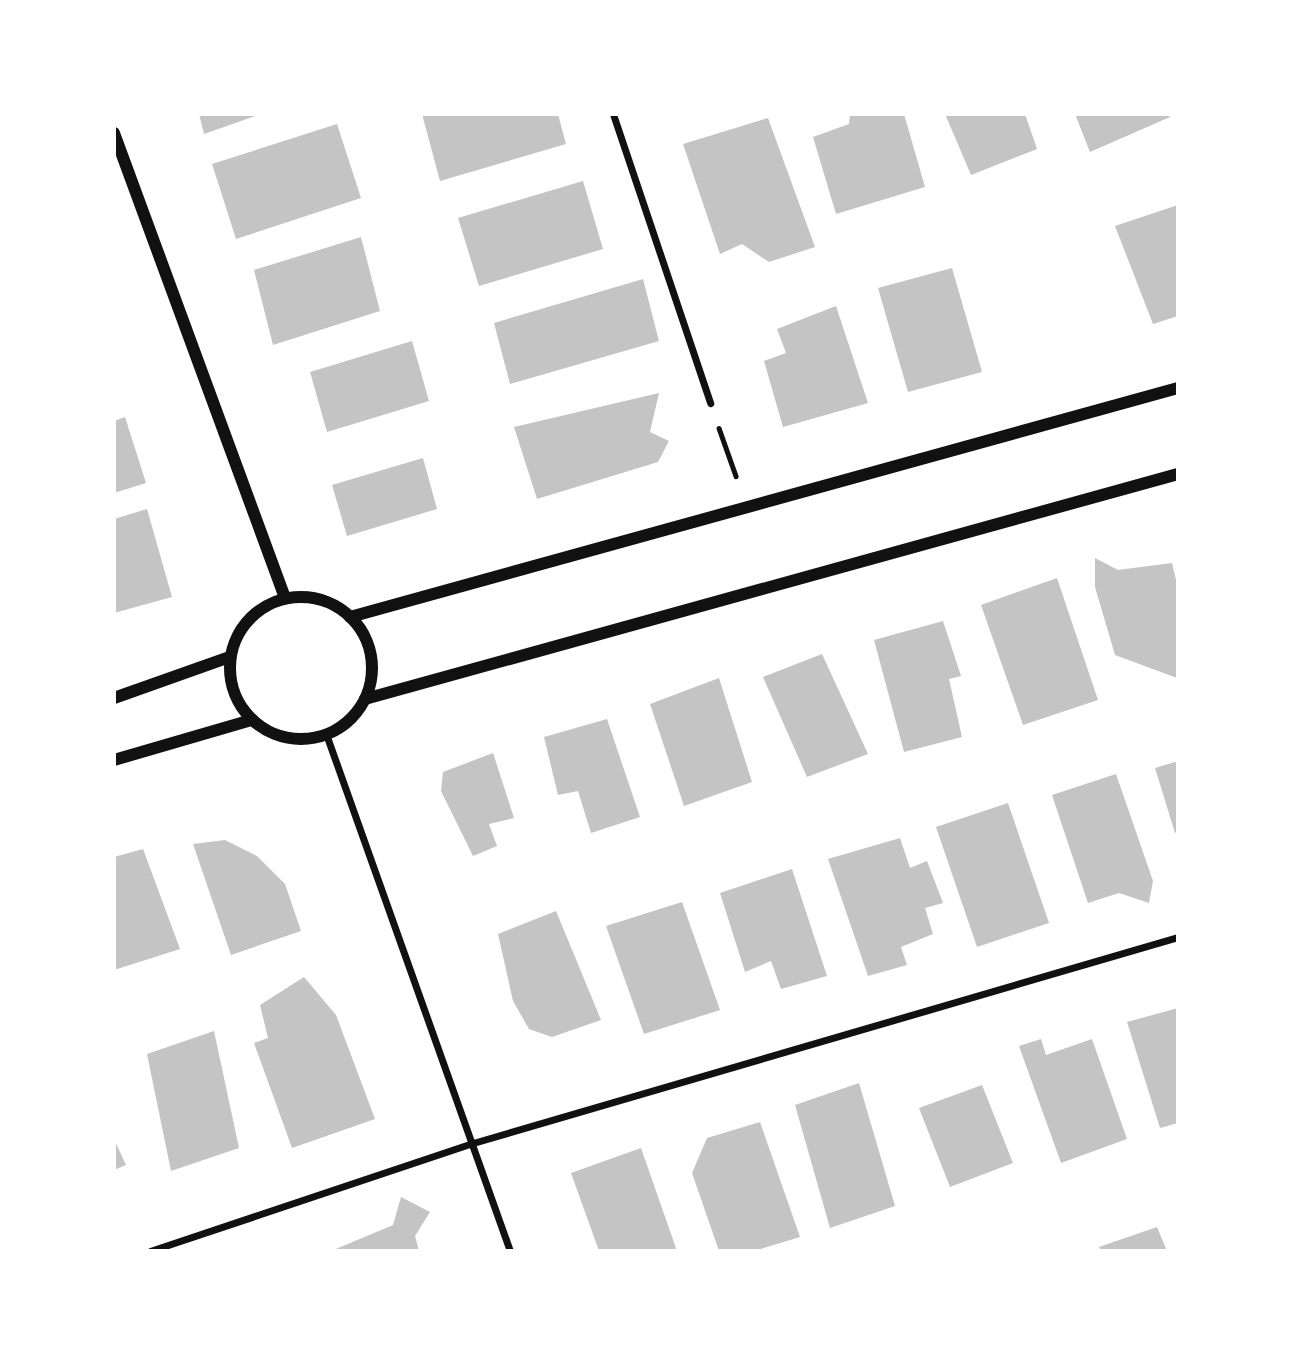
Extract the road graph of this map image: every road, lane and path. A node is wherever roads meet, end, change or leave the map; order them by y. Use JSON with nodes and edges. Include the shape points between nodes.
{"nodes":[{"id":1,"x":613,"y":114,"type":"edge"},
{"id":2,"x":114,"y":133,"type":"edge"},
{"id":3,"x":1178,"y":388,"type":"edge"},
{"id":4,"x":709,"y":403,"type":"joint"},
{"id":5,"x":1178,"y":474,"type":"edge"},
{"id":6,"x":736,"y":476,"type":"dead end"},
{"id":7,"x":285,"y":598,"type":"junction"},
{"id":8,"x":350,"y":617,"type":"junction"},
{"id":9,"x":230,"y":657,"type":"junction"},
{"id":10,"x":114,"y":698,"type":"edge"},
{"id":11,"x":365,"y":699,"type":"junction"},
{"id":12,"x":252,"y":720,"type":"junction"},
{"id":13,"x":326,"y":734,"type":"junction"},
{"id":14,"x":114,"y":760,"type":"edge"},
{"id":15,"x":1178,"y":937,"type":"edge"},
{"id":16,"x":472,"y":1143,"type":"junction"},
{"id":17,"x":150,"y":1251,"type":"edge"},
{"id":18,"x":510,"y":1251,"type":"edge"}],
"edges":[{"from":1,"to":4,"type":"street"},
{"from":2,"to":7,"type":"street"},
{"from":3,"to":8,"type":"street"},
{"from":4,"to":6,"type":"path"},
{"from":5,"to":11,"type":"street"},
{"from":7,"to":8,"type":"street","via":[[309,597]]},
{"from":7,"to":9,"type":"street","via":[[249,618]]},
{"from":8,"to":11,"type":"street","via":[[364,635],[370,656],[371,678]]},
{"from":9,"to":10,"type":"street"},
{"from":9,"to":12,"type":"street","via":[[238,702]]},
{"from":11,"to":13,"type":"street","via":[[348,720]]},
{"from":12,"to":13,"type":"street","via":[[288,737]]},
{"from":12,"to":14,"type":"street"},
{"from":13,"to":16,"type":"street"},
{"from":15,"to":16,"type":"street"},
{"from":16,"to":17,"type":"street"},
{"from":16,"to":18,"type":"street"}]}
